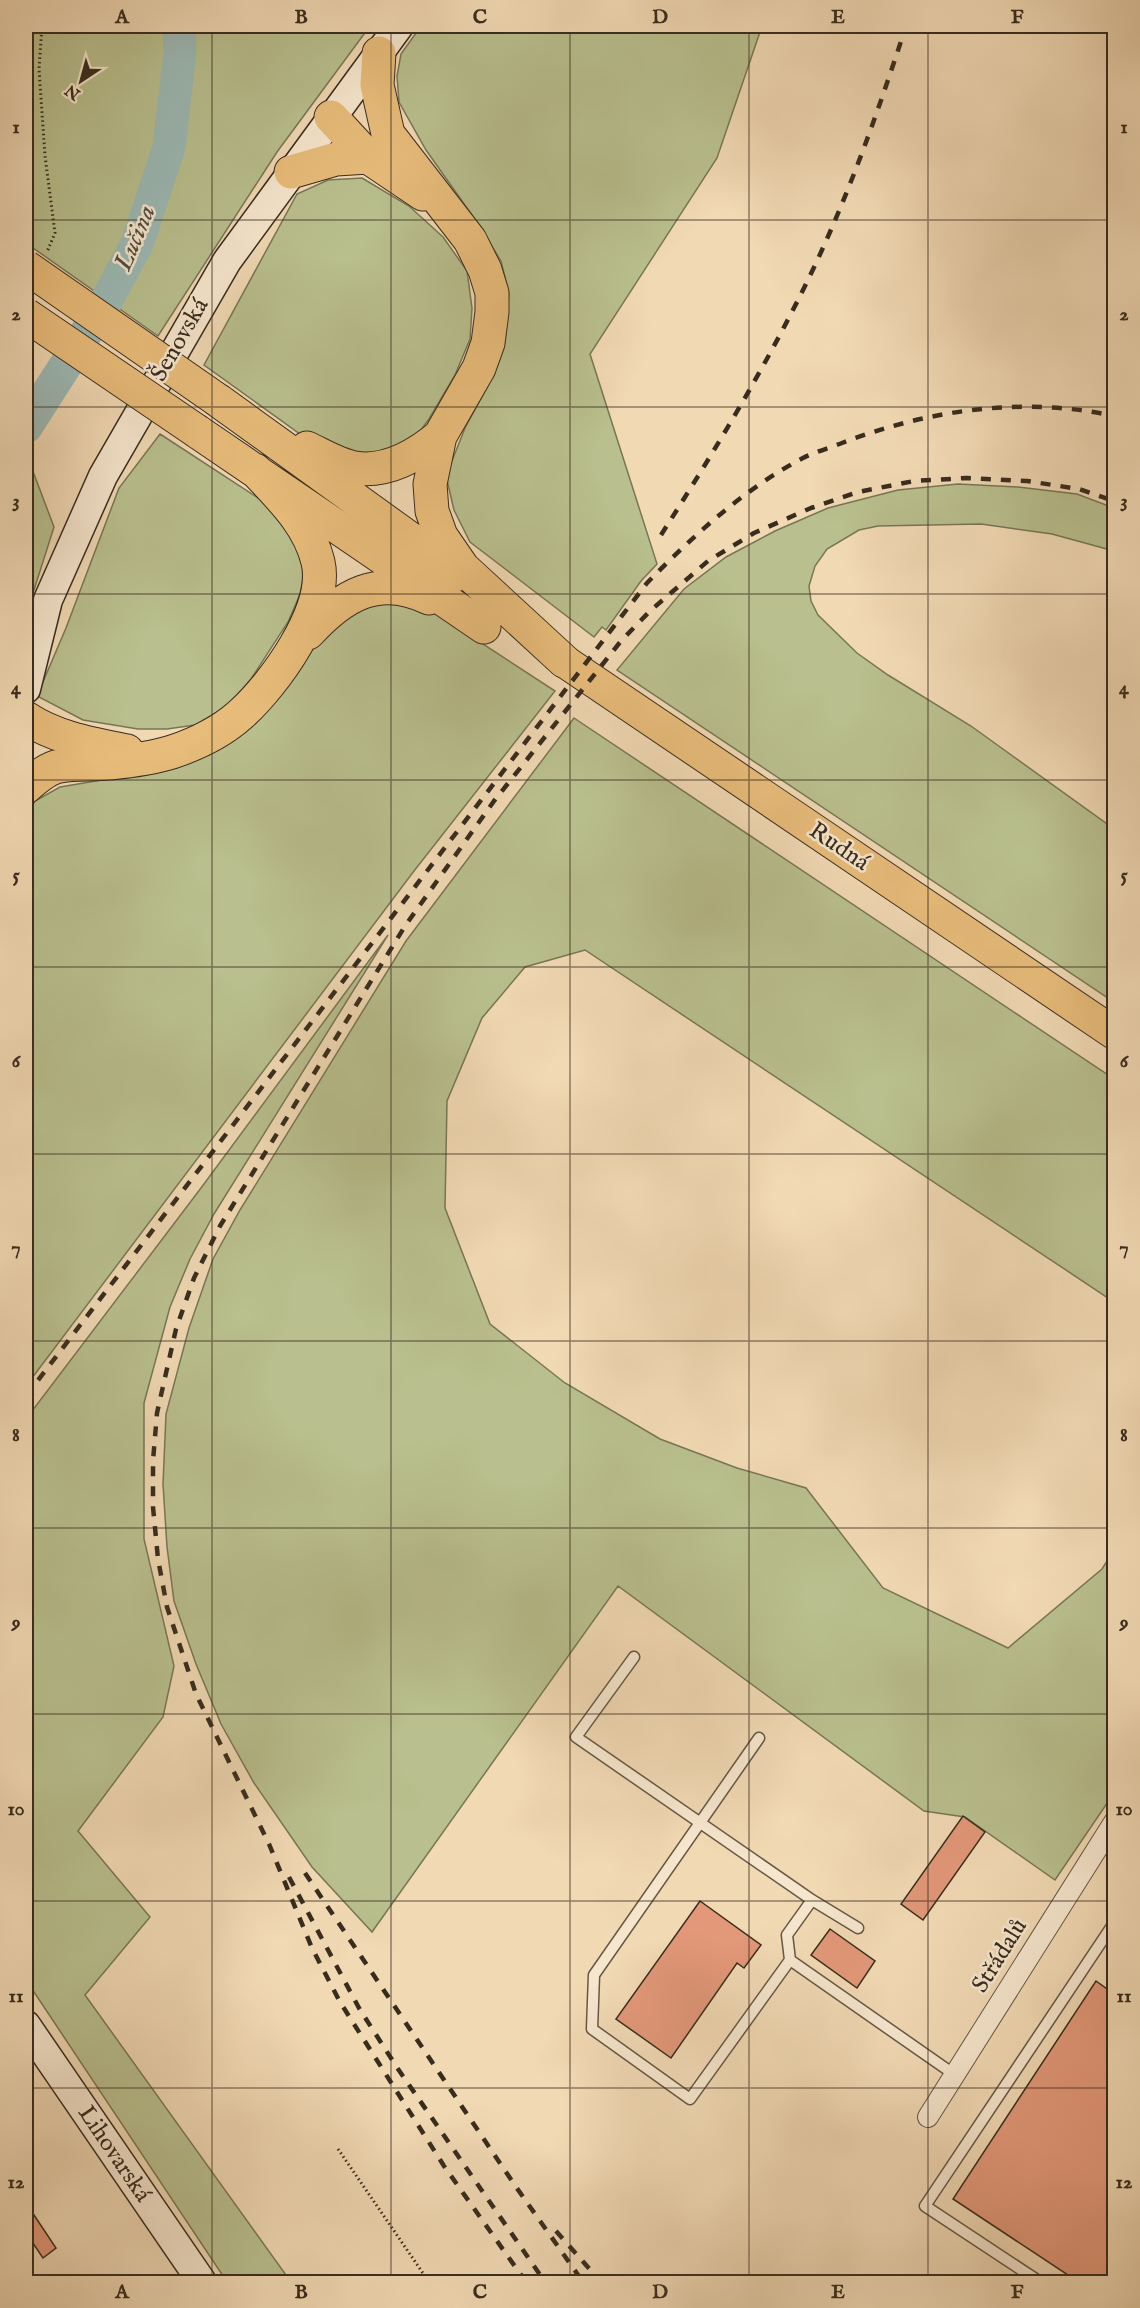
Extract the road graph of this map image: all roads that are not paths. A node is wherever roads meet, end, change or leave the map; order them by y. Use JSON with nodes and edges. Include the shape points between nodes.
{"nodes":[{"id":1,"x":399,"y":26,"type":"edge"},
{"id":2,"x":379,"y":53,"type":"junction"},
{"id":3,"x":333,"y":114,"type":"junction"},
{"id":4,"x":378,"y":146,"type":"junction"},
{"id":5,"x":291,"y":172,"type":"junction"},
{"id":6,"x":26,"y":267,"type":"edge"},
{"id":7,"x":26,"y":315,"type":"edge"},
{"id":8,"x":222,"y":403,"type":"junction"},
{"id":9,"x":440,"y":436,"type":"junction"},
{"id":10,"x":255,"y":470,"type":"junction"},
{"id":11,"x":492,"y":614,"type":"junction"},
{"id":12,"x":291,"y":652,"type":"junction"},
{"id":13,"x":564,"y":661,"type":"joint"},
{"id":14,"x":26,"y":689,"type":"edge"},
{"id":15,"x":26,"y":718,"type":"edge"},
{"id":16,"x":26,"y":745,"type":"edge"},
{"id":17,"x":152,"y":756,"type":"junction"},
{"id":18,"x":59,"y":766,"type":"junction"},
{"id":19,"x":26,"y":787,"type":"edge"},
{"id":20,"x":1114,"y":1033,"type":"edge"},
{"id":21,"x":634,"y":1657,"type":"dead end"},
{"id":22,"x":759,"y":1738,"type":"dead end"},
{"id":23,"x":1114,"y":1822,"type":"edge"},
{"id":24,"x":700,"y":1823,"type":"junction"},
{"id":25,"x":812,"y":1900,"type":"junction"},
{"id":26,"x":1114,"y":1923,"type":"edge"},
{"id":27,"x":858,"y":1928,"type":"dead end"},
{"id":28,"x":790,"y":1960,"type":"junction"},
{"id":29,"x":26,"y":2025,"type":"edge"},
{"id":30,"x":955,"y":2075,"type":"junction"},
{"id":31,"x":928,"y":2117,"type":"dead end"},
{"id":32,"x":202,"y":2283,"type":"edge"},
{"id":33,"x":1040,"y":2283,"type":"edge"}],
"edges":[{"from":1,"to":2,"type":"street","name":"Šenovská"},
{"from":2,"to":3,"type":"street","name":"Šenovská"},
{"from":2,"to":4,"type":"highway"},
{"from":3,"to":4,"type":"highway"},
{"from":3,"to":5,"type":"street","name":"Šenovská"},
{"from":4,"to":5,"type":"highway"},
{"from":4,"to":9,"type":"highway","via":[[450,212],[470,240],[492,292],[488,343],[479,368]]},
{"from":5,"to":14,"type":"street","name":"Šenovská","via":[[226,261],[103,476],[48,600]]},
{"from":6,"to":8,"type":"highway","bridge":true},
{"from":7,"to":10,"type":"highway","bridge":true},
{"from":8,"to":9,"type":"highway","via":[[248,408],[307,448],[352,468],[396,463]]},
{"from":8,"to":11,"type":"highway","via":[[381,519]]},
{"from":9,"to":11,"type":"highway","via":[[430,484],[432,511],[446,544]]},
{"from":10,"to":11,"type":"highway","via":[[297,501]]},
{"from":10,"to":12,"type":"highway","via":[[299,519],[318,562],[315,603]]},
{"from":11,"to":12,"type":"highway","via":[[400,589],[370,590],[330,610]]},
{"from":11,"to":13,"type":"highway"},
{"from":12,"to":17,"type":"highway","via":[[240,716],[186,747]]},
{"from":13,"to":20,"type":"main road","name":"Rudná"},
{"from":15,"to":17,"type":"highway","via":[[68,737]]},
{"from":16,"to":18,"type":"highway"},
{"from":17,"to":18,"type":"highway"},
{"from":18,"to":19,"type":"highway"},
{"from":21,"to":24,"type":"lane","via":[[576,1737]]},
{"from":22,"to":24,"type":"lane"},
{"from":23,"to":30,"type":"street","name":"Střádalů"},
{"from":24,"to":25,"type":"lane"},
{"from":24,"to":28,"type":"lane","via":[[594,1975],[592,2029],[690,2099]]},
{"from":25,"to":27,"type":"lane"},
{"from":25,"to":28,"type":"lane","via":[[787,1935]]},
{"from":26,"to":33,"type":"lane","via":[[925,2206]]},
{"from":28,"to":30,"type":"lane"},
{"from":29,"to":32,"type":"street","name":"Lihovarská"},
{"from":30,"to":31,"type":"street","name":"Střádalů"}]}
